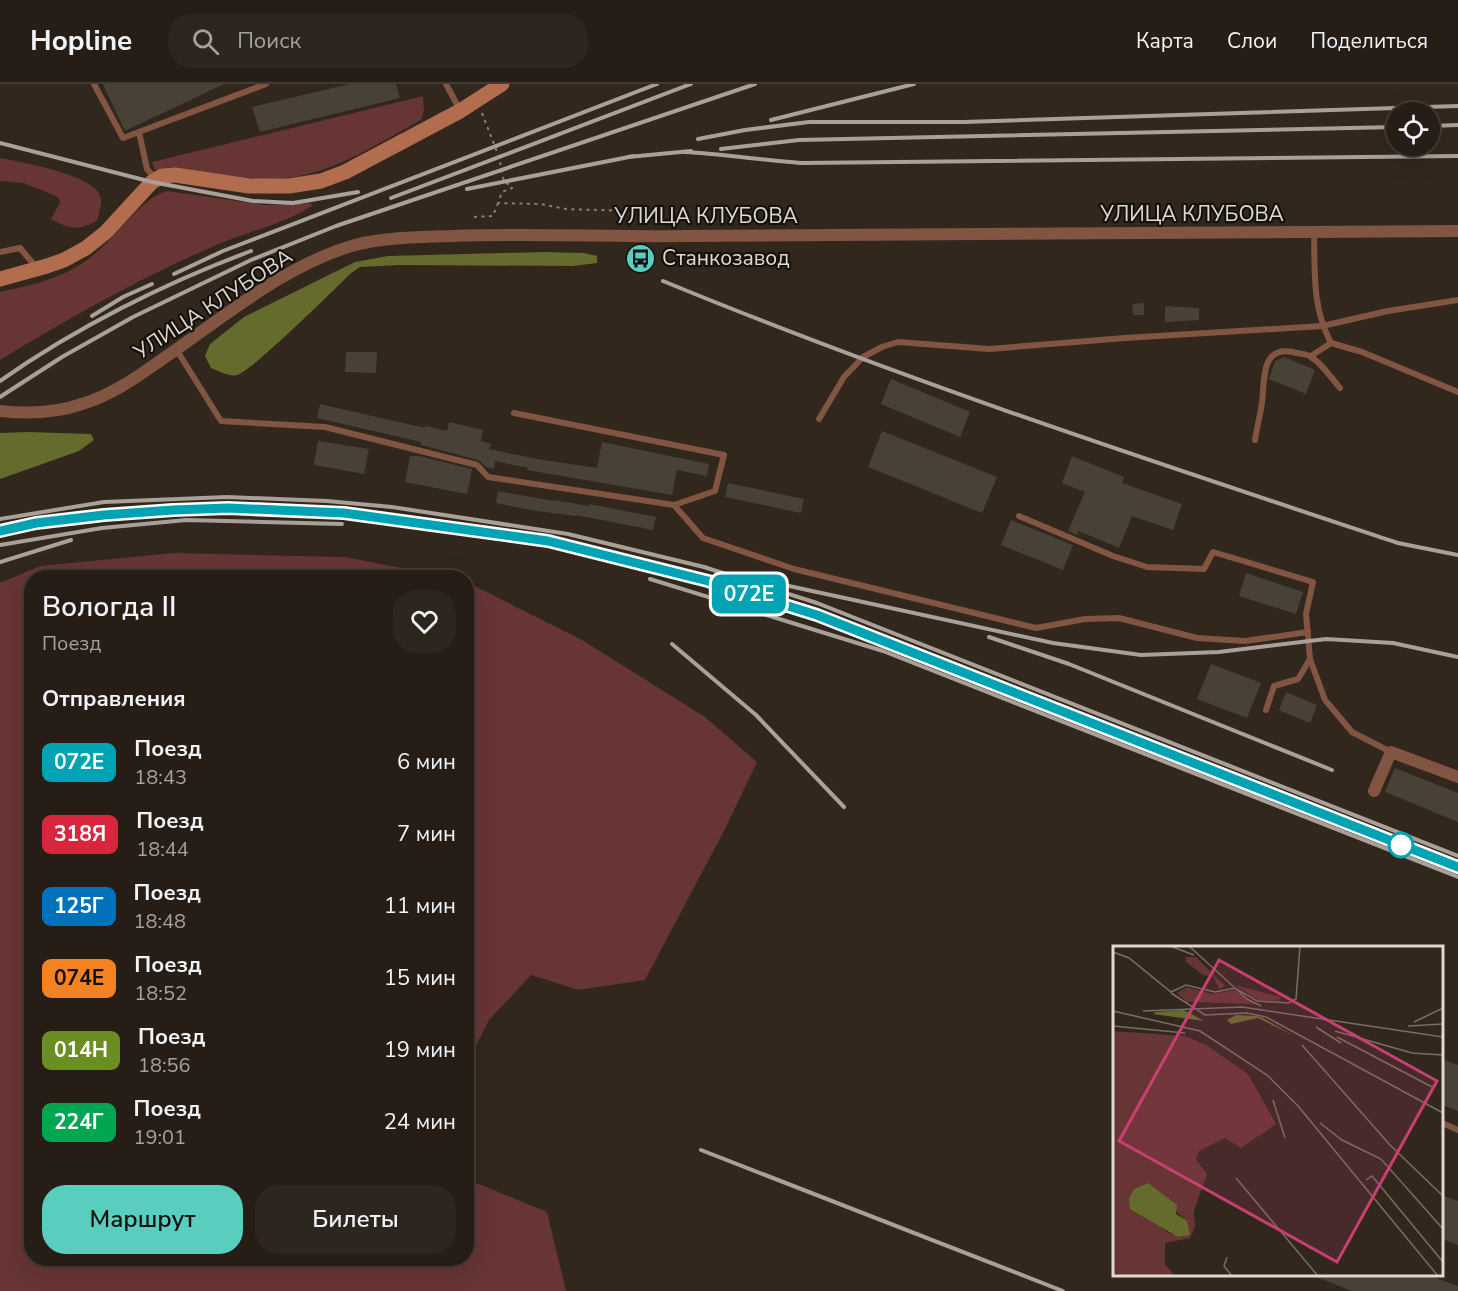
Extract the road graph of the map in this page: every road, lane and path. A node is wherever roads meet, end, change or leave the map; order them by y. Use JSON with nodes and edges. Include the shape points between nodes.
{"nodes":[{"id":1,"x":94,"y":84,"type":"edge"},
{"id":2,"x":266,"y":84,"type":"edge"},
{"id":3,"x":446,"y":84,"type":"edge"},
{"id":4,"x":502,"y":84,"type":"edge"},
{"id":5,"x":477,"y":101,"type":"junction"},
{"id":6,"x":460,"y":111,"type":"junction"},
{"id":7,"x":139,"y":132,"type":"junction"},
{"id":8,"x":156,"y":179,"type":"junction"},
{"id":9,"x":498,"y":203,"type":"junction"},
{"id":10,"x":474,"y":218,"type":"dead end"},
{"id":11,"x":630,"y":226,"type":"dead end"},
{"id":12,"x":1458,"y":231,"type":"edge"},
{"id":13,"x":1314,"y":232,"type":"junction"},
{"id":14,"x":0,"y":252,"type":"edge"},
{"id":15,"x":39,"y":269,"type":"junction"},
{"id":16,"x":0,"y":279,"type":"edge"},
{"id":17,"x":1458,"y":300,"type":"edge"},
{"id":18,"x":1322,"y":326,"type":"junction"},
{"id":19,"x":1331,"y":343,"type":"junction"},
{"id":20,"x":176,"y":350,"type":"junction"},
{"id":21,"x":1311,"y":356,"type":"junction"},
{"id":22,"x":1340,"y":388,"type":"dead end"},
{"id":23,"x":1458,"y":392,"type":"edge"},
{"id":24,"x":0,"y":411,"type":"edge"},
{"id":25,"x":514,"y":413,"type":"dead end"},
{"id":26,"x":819,"y":419,"type":"dead end"},
{"id":27,"x":1254,"y":440,"type":"dead end"},
{"id":28,"x":674,"y":505,"type":"junction"},
{"id":29,"x":1019,"y":516,"type":"dead end"},
{"id":30,"x":1308,"y":632,"type":"junction"},
{"id":31,"x":1310,"y":658,"type":"junction"},
{"id":32,"x":1266,"y":710,"type":"dead end"},
{"id":33,"x":1391,"y":752,"type":"junction"},
{"id":34,"x":1458,"y":777,"type":"edge"},
{"id":35,"x":1374,"y":790,"type":"dead end"},
{"id":36,"x":1443,"y":1123,"type":"edge"},
{"id":37,"x":1458,"y":1130,"type":"edge"}],
"edges":[{"from":1,"to":7,"type":"lane","via":[[123,138]]},
{"from":2,"to":7,"type":"lane"},
{"from":3,"to":6,"type":"lane"},
{"from":4,"to":5,"type":"main road"},
{"from":5,"to":6,"type":"main road"},
{"from":5,"to":9,"type":"path","via":[[499,157],[504,182],[512,186],[502,192]]},
{"from":6,"to":8,"type":"main road","via":[[345,172],[310,184],[239,186],[170,175]]},
{"from":7,"to":8,"type":"lane","via":[[147,169]]},
{"from":8,"to":15,"type":"main road","via":[[94,243]]},
{"from":9,"to":10,"type":"path","via":[[493,216]]},
{"from":9,"to":11,"type":"path","via":[[631,211]]},
{"from":12,"to":13,"type":"street","name":"УЛИЦА КЛУБОВА"},
{"from":13,"to":18,"type":"lane","via":[[1315,295]]},
{"from":13,"to":20,"type":"street","name":"УЛИЦА КЛУБОВА","via":[[402,238],[353,246],[302,267],[240,304]]},
{"from":14,"to":15,"type":"lane","via":[[20,248]]},
{"from":15,"to":16,"type":"main road"},
{"from":17,"to":18,"type":"lane"},
{"from":18,"to":19,"type":"lane"},
{"from":18,"to":26,"type":"lane","via":[[989,349],[898,342],[863,357],[844,377]]},
{"from":19,"to":21,"type":"lane"},
{"from":19,"to":23,"type":"lane"},
{"from":20,"to":24,"type":"street","name":"УЛИЦА КЛУБОВА","via":[[83,404],[31,413]]},
{"from":20,"to":28,"type":"lane","via":[[221,421],[325,428],[477,465],[488,477]]},
{"from":21,"to":22,"type":"lane"},
{"from":21,"to":27,"type":"lane","via":[[1280,351],[1266,364]]},
{"from":25,"to":28,"type":"lane","via":[[724,455],[715,490]]},
{"from":28,"to":30,"type":"lane","via":[[703,538],[794,569],[1036,628],[1085,619],[1119,618],[1197,638],[1245,640]]},
{"from":29,"to":30,"type":"lane","via":[[1147,567],[1204,569],[1213,552],[1313,582],[1306,614]]},
{"from":30,"to":31,"type":"lane"},
{"from":31,"to":32,"type":"lane","via":[[1298,680],[1274,686]]},
{"from":31,"to":33,"type":"lane","via":[[1325,700],[1352,732]]},
{"from":33,"to":34,"type":"street"},
{"from":33,"to":35,"type":"street"},
{"from":36,"to":37,"type":"lane"}]}
